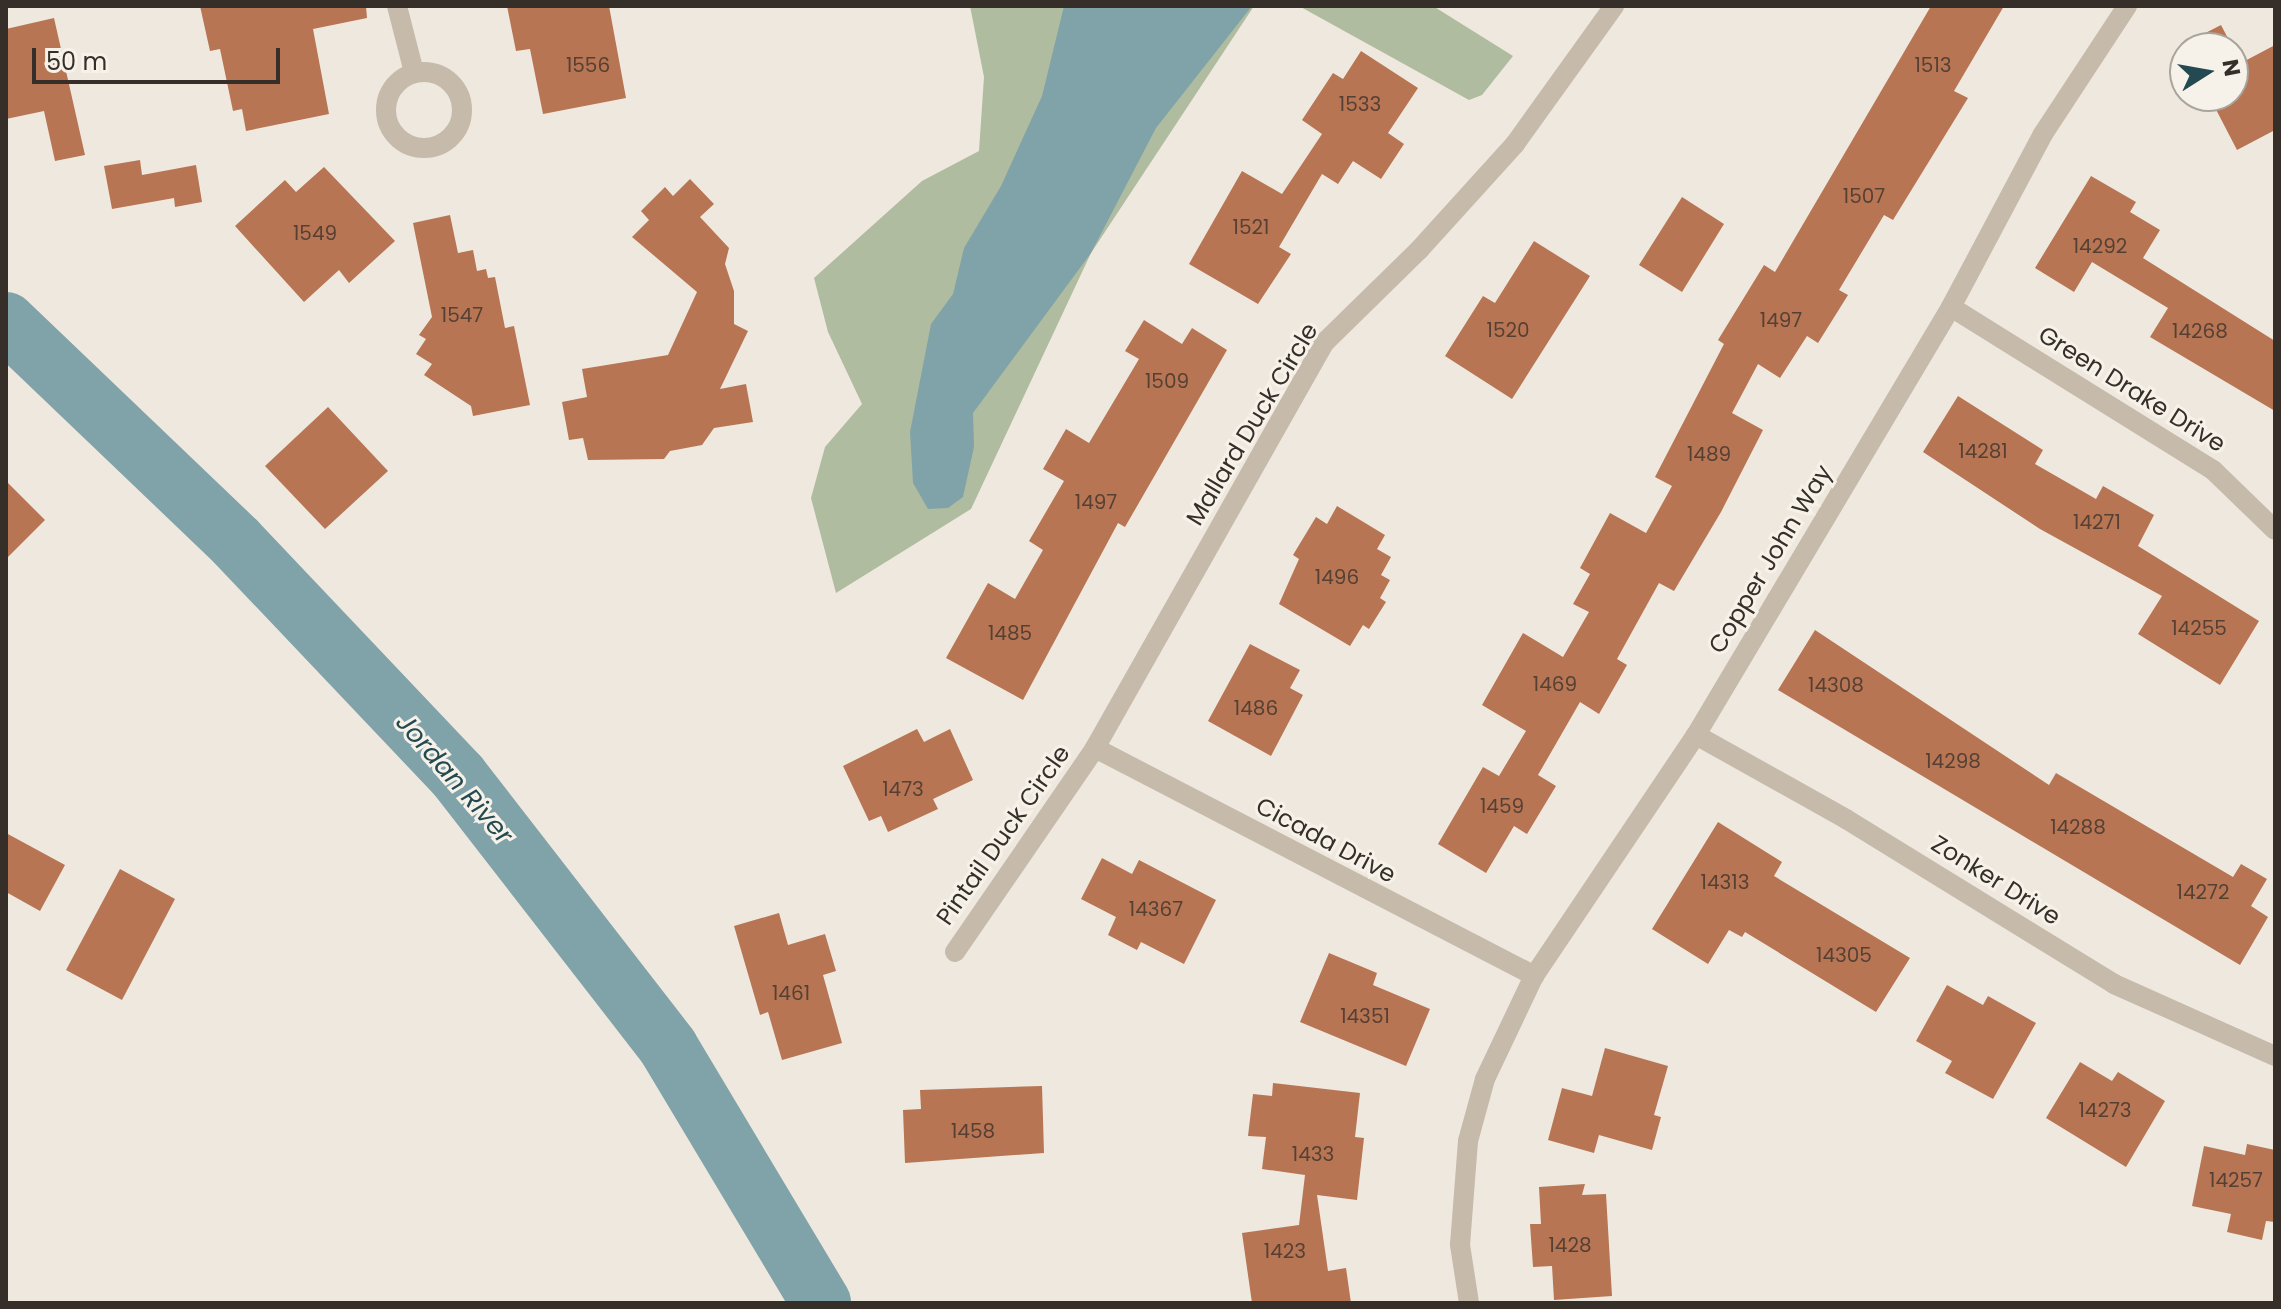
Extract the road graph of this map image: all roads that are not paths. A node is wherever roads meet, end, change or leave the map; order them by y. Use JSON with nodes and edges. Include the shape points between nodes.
{"nodes":[{"id":1,"x":397,"y":6,"type":"edge"},
{"id":2,"x":1614,"y":6,"type":"edge"},
{"id":3,"x":2127,"y":6,"type":"edge"},
{"id":4,"x":414,"y":72,"type":"dead end"},
{"id":5,"x":1951,"y":307,"type":"junction"},
{"id":6,"x":2275,"y":530,"type":"edge"},
{"id":7,"x":1696,"y":735,"type":"junction"},
{"id":8,"x":1095,"y":748,"type":"junction"},
{"id":9,"x":955,"y":952,"type":"dead end"},
{"id":10,"x":1534,"y":976,"type":"junction"},
{"id":11,"x":2275,"y":1056,"type":"edge"},
{"id":12,"x":1469,"y":1303,"type":"edge"}],
"edges":[{"from":1,"to":4,"type":"street"},
{"from":2,"to":8,"type":"street","name":"Mallard Duck Circle","via":[[1515,144],[1419,250],[1325,342]]},
{"from":3,"to":5,"type":"street","name":"Copper John Way","via":[[2043,134]]},
{"from":5,"to":6,"type":"street","name":"Green Drake Drive","via":[[2213,470]]},
{"from":5,"to":7,"type":"street","name":"Copper John Way"},
{"from":7,"to":10,"type":"street","name":"Copper John Way"},
{"from":7,"to":11,"type":"street","name":"Zonker Drive","via":[[1846,819],[2114,984]]},
{"from":8,"to":9,"type":"street","name":"Pintail Duck Circle"},
{"from":8,"to":10,"type":"street","name":"Cicada Drive"},
{"from":10,"to":12,"type":"street","name":"Copper John Way","via":[[1485,1079],[1468,1141],[1460,1245]]}]}
